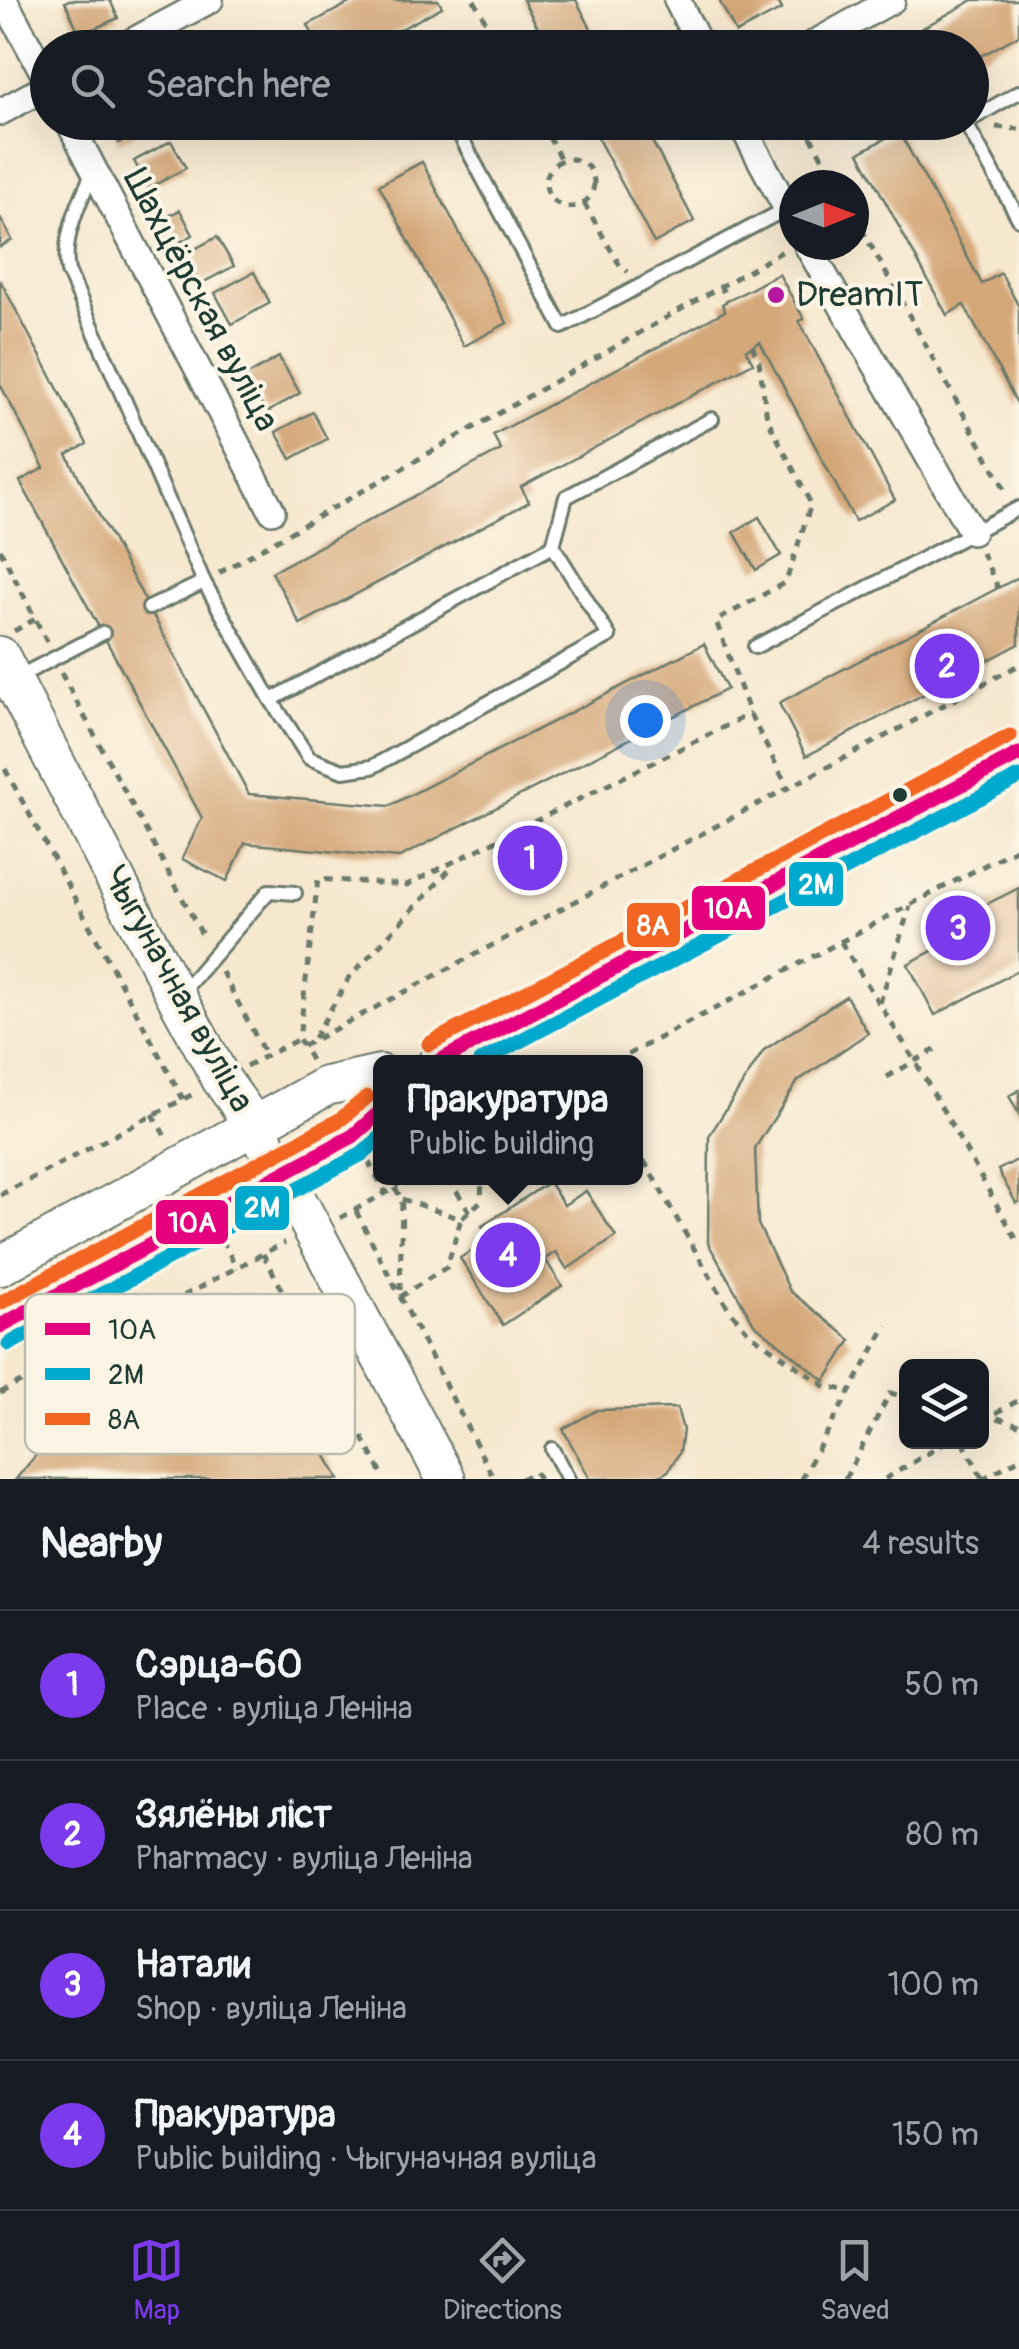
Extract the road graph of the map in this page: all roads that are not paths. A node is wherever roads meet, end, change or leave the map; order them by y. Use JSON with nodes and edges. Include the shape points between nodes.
{"nodes":[{"id":1,"x":4,"y":0,"type":"edge"},
{"id":2,"x":210,"y":0,"type":"edge"},
{"id":3,"x":677,"y":0,"type":"edge"},
{"id":4,"x":892,"y":0,"type":"edge"},
{"id":5,"x":154,"y":30,"type":"edge"},
{"id":6,"x":692,"y":30,"type":"edge"},
{"id":7,"x":838,"y":30,"type":"edge"},
{"id":8,"x":30,"y":50,"type":"edge"},
{"id":9,"x":1019,"y":92,"type":"edge"},
{"id":10,"x":30,"y":94,"type":"edge"},
{"id":11,"x":989,"y":109,"type":"edge"},
{"id":12,"x":0,"y":112,"type":"edge"},
{"id":13,"x":77,"y":140,"type":"edge"},
{"id":14,"x":463,"y":140,"type":"edge"},
{"id":15,"x":750,"y":140,"type":"edge"},
{"id":16,"x":978,"y":140,"type":"edge"},
{"id":17,"x":93,"y":172,"type":"junction"},
{"id":18,"x":779,"y":195,"type":"edge"},
{"id":19,"x":1019,"y":220,"type":"edge"},
{"id":20,"x":779,"y":221,"type":"edge"},
{"id":21,"x":816,"y":260,"type":"edge"},
{"id":22,"x":712,"y":419,"type":"dead end"},
{"id":23,"x":1018,"y":509,"type":"edge"},
{"id":24,"x":272,"y":510,"type":"dead end"},
{"id":25,"x":972,"y":532,"type":"junction"},
{"id":26,"x":553,"y":546,"type":"junction"},
{"id":27,"x":204,"y":582,"type":"junction"},
{"id":28,"x":150,"y":608,"type":"dead end"},
{"id":29,"x":102,"y":633,"type":"dead end"},
{"id":30,"x":755,"y":647,"type":"dead end"},
{"id":31,"x":6,"y":668,"type":"edge"},
{"id":32,"x":272,"y":700,"type":"junction"},
{"id":33,"x":1019,"y":754,"type":"edge"},
{"id":34,"x":295,"y":893,"type":"dead end"},
{"id":35,"x":176,"y":998,"type":"junction"},
{"id":36,"x":449,"y":1055,"type":"edge"},
{"id":37,"x":373,"y":1076,"type":"edge"},
{"id":38,"x":373,"y":1118,"type":"edge"},
{"id":39,"x":254,"y":1124,"type":"junction"},
{"id":40,"x":283,"y":1174,"type":"junction"},
{"id":41,"x":0,"y":1266,"type":"edge"},
{"id":42,"x":60,"y":1294,"type":"edge"},
{"id":43,"x":347,"y":1294,"type":"edge"},
{"id":44,"x":355,"y":1309,"type":"edge"},
{"id":45,"x":25,"y":1313,"type":"edge"},
{"id":46,"x":0,"y":1326,"type":"edge"},
{"id":47,"x":552,"y":1449,"type":"dead end"},
{"id":48,"x":446,"y":1479,"type":"edge"},
{"id":49,"x":568,"y":1479,"type":"edge"}],
"edges":[{"from":1,"to":8,"type":"street"},
{"from":2,"to":5,"type":"street"},
{"from":3,"to":6,"type":"street"},
{"from":4,"to":7,"type":"street"},
{"from":9,"to":11,"type":"lane"},
{"from":10,"to":12,"type":"street"},
{"from":13,"to":17,"type":"street","name":"Шахцёрская вуліца"},
{"from":14,"to":20,"type":"lane","via":[[562,327]]},
{"from":15,"to":18,"type":"street"},
{"from":16,"to":19,"type":"lane"},
{"from":17,"to":24,"type":"street","name":"Шахцёрская вуліца"},
{"from":17,"to":27,"type":"lane","via":[[68,244],[68,270]]},
{"from":21,"to":25,"type":"street"},
{"from":22,"to":26,"type":"lane","via":[[566,497]]},
{"from":23,"to":25,"type":"lane"},
{"from":25,"to":30,"type":"lane"},
{"from":26,"to":32,"type":"lane"},
{"from":26,"to":32,"type":"lane","via":[[609,636],[388,758],[356,770],[323,766],[309,758]]},
{"from":27,"to":28,"type":"lane"},
{"from":27,"to":32,"type":"lane"},
{"from":29,"to":31,"type":"lane","via":[[54,660]]},
{"from":31,"to":35,"type":"main road","name":"Чыгуначная вуліца"},
{"from":33,"to":36,"type":"main road"},
{"from":34,"to":35,"type":"lane","via":[[269,892]]},
{"from":35,"to":39,"type":"main road","name":"Чыгуначная вуліца"},
{"from":37,"to":39,"type":"main road","via":[[326,1086]]},
{"from":38,"to":40,"type":"main road"},
{"from":39,"to":40,"type":"main road","name":"Чыгуначная вуліца"},
{"from":39,"to":41,"type":"main road"},
{"from":40,"to":42,"type":"main road"},
{"from":40,"to":43,"type":"main road","name":"Чыгуначная вуліца"},
{"from":44,"to":48,"type":"main road","name":"Чыгуначная вуліца"},
{"from":45,"to":46,"type":"main road"},
{"from":47,"to":49,"type":"lane"}]}
